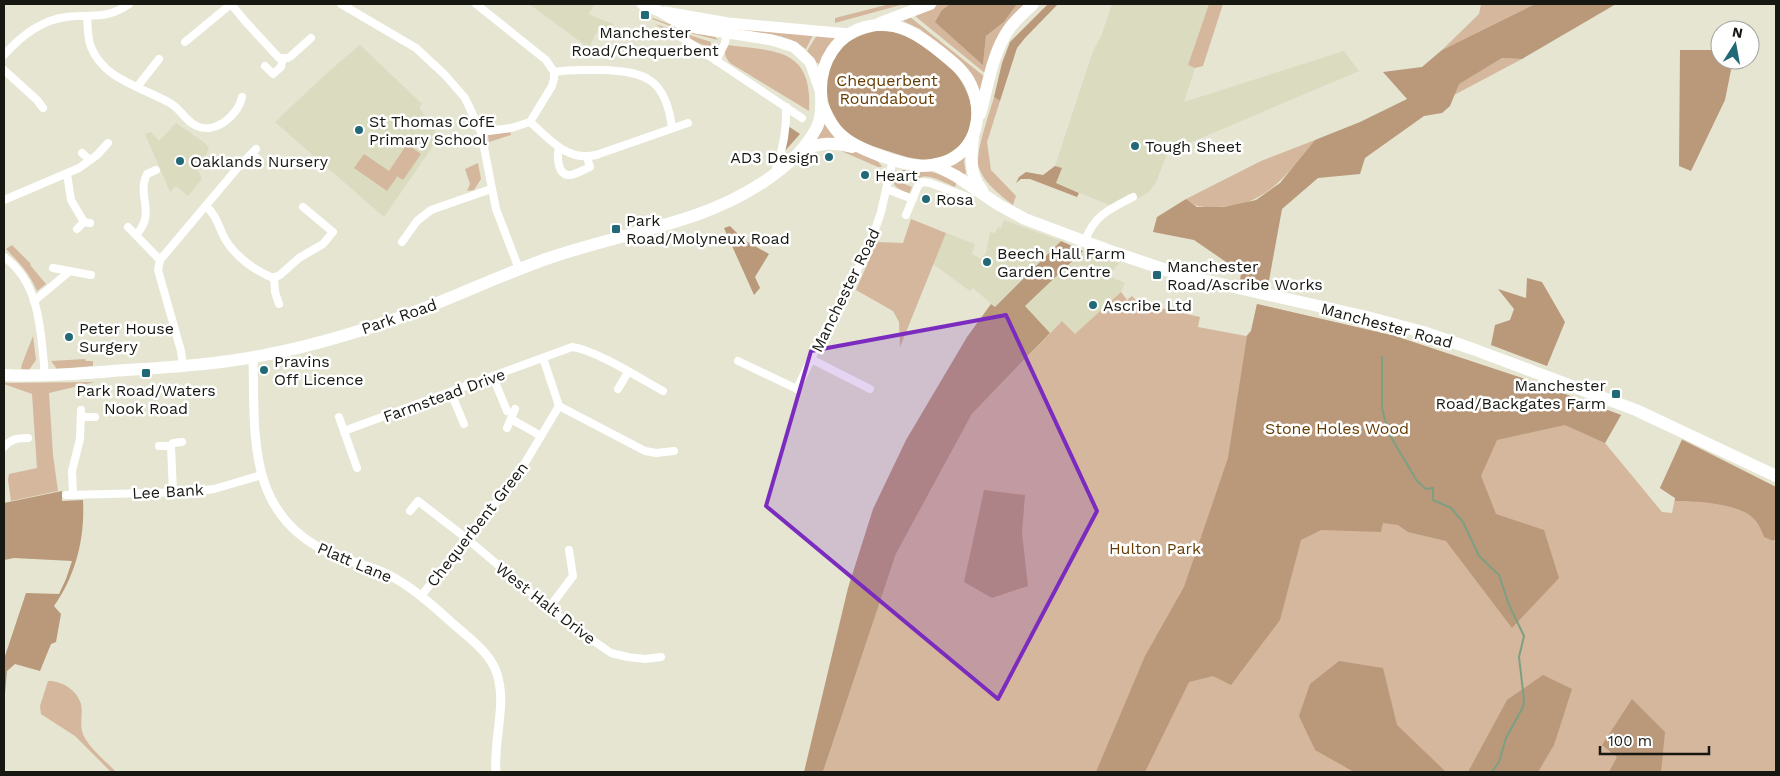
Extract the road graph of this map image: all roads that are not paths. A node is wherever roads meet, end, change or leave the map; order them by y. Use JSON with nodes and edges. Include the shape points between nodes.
{"nodes":[{"id":1,"x":129,"y":4,"type":"edge"},
{"id":2,"x":231,"y":4,"type":"edge"},
{"id":3,"x":341,"y":4,"type":"edge"},
{"id":4,"x":476,"y":4,"type":"edge"},
{"id":5,"x":642,"y":4,"type":"edge"},
{"id":6,"x":930,"y":4,"type":"edge"},
{"id":7,"x":1033,"y":4,"type":"edge"},
{"id":8,"x":349,"y":6,"type":"edge"},
{"id":9,"x":87,"y":16,"type":"junction"},
{"id":10,"x":875,"y":25,"type":"junction"},
{"id":11,"x":727,"y":28,"type":"junction"},
{"id":12,"x":850,"y":34,"type":"junction"},
{"id":13,"x":681,"y":37,"type":"dead end"},
{"id":14,"x":311,"y":38,"type":"dead end"},
{"id":15,"x":185,"y":42,"type":"dead end"},
{"id":16,"x":4,"y":55,"type":"edge"},
{"id":17,"x":283,"y":58,"type":"junction"},
{"id":18,"x":716,"y":61,"type":"junction"},
{"id":19,"x":265,"y":66,"type":"dead end"},
{"id":20,"x":4,"y":70,"type":"edge"},
{"id":21,"x":161,"y":70,"type":"dead end"},
{"id":22,"x":554,"y":72,"type":"junction"},
{"id":23,"x":137,"y":87,"type":"junction"},
{"id":24,"x":821,"y":92,"type":"junction"},
{"id":25,"x":242,"y":97,"type":"dead end"},
{"id":26,"x":822,"y":105,"type":"junction"},
{"id":27,"x":786,"y":107,"type":"junction"},
{"id":28,"x":43,"y":108,"type":"dead end"},
{"id":29,"x":802,"y":118,"type":"dead end"},
{"id":30,"x":530,"y":122,"type":"junction"},
{"id":31,"x":978,"y":122,"type":"junction"},
{"id":32,"x":688,"y":123,"type":"dead end"},
{"id":33,"x":672,"y":128,"type":"junction"},
{"id":34,"x":481,"y":132,"type":"junction"},
{"id":35,"x":974,"y":136,"type":"junction"},
{"id":36,"x":108,"y":143,"type":"dead end"},
{"id":37,"x":559,"y":148,"type":"junction"},
{"id":38,"x":867,"y":150,"type":"junction"},
{"id":39,"x":801,"y":152,"type":"junction"},
{"id":40,"x":82,"y":153,"type":"dead end"},
{"id":41,"x":587,"y":157,"type":"junction"},
{"id":42,"x":893,"y":159,"type":"junction"},
{"id":43,"x":90,"y":160,"type":"junction"},
{"id":44,"x":260,"y":161,"type":"dead end"},
{"id":45,"x":935,"y":165,"type":"junction"},
{"id":46,"x":156,"y":170,"type":"dead end"},
{"id":47,"x":67,"y":174,"type":"junction"},
{"id":48,"x":774,"y":174,"type":"junction"},
{"id":49,"x":492,"y":189,"type":"junction"},
{"id":50,"x":886,"y":189,"type":"junction"},
{"id":51,"x":970,"y":198,"type":"dead end"},
{"id":52,"x":1133,"y":198,"type":"dead end"},
{"id":53,"x":912,"y":199,"type":"junction"},
{"id":54,"x":991,"y":199,"type":"junction"},
{"id":55,"x":4,"y":200,"type":"edge"},
{"id":56,"x":206,"y":206,"type":"junction"},
{"id":57,"x":303,"y":207,"type":"dead end"},
{"id":58,"x":906,"y":215,"type":"dead end"},
{"id":59,"x":128,"y":228,"type":"dead end"},
{"id":60,"x":77,"y":229,"type":"dead end"},
{"id":61,"x":136,"y":235,"type":"junction"},
{"id":62,"x":1085,"y":241,"type":"junction"},
{"id":63,"x":402,"y":242,"type":"dead end"},
{"id":64,"x":4,"y":257,"type":"edge"},
{"id":65,"x":160,"y":260,"type":"junction"},
{"id":66,"x":53,"y":268,"type":"dead end"},
{"id":67,"x":519,"y":269,"type":"junction"},
{"id":68,"x":70,"y":271,"type":"junction"},
{"id":69,"x":91,"y":275,"type":"dead end"},
{"id":70,"x":274,"y":278,"type":"junction"},
{"id":71,"x":34,"y":301,"type":"junction"},
{"id":72,"x":279,"y":304,"type":"dead end"},
{"id":73,"x":253,"y":357,"type":"junction"},
{"id":74,"x":543,"y":358,"type":"junction"},
{"id":75,"x":811,"y":359,"type":"junction"},
{"id":76,"x":738,"y":361,"type":"dead end"},
{"id":77,"x":184,"y":366,"type":"junction"},
{"id":78,"x":628,"y":372,"type":"junction"},
{"id":79,"x":4,"y":376,"type":"edge"},
{"id":80,"x":45,"y":376,"type":"junction"},
{"id":81,"x":493,"y":377,"type":"junction"},
{"id":82,"x":618,"y":389,"type":"dead end"},
{"id":83,"x":870,"y":389,"type":"dead end"},
{"id":84,"x":663,"y":390,"type":"dead end"},
{"id":85,"x":451,"y":393,"type":"junction"},
{"id":86,"x":558,"y":406,"type":"junction"},
{"id":87,"x":515,"y":409,"type":"dead end"},
{"id":88,"x":507,"y":411,"type":"dead end"},
{"id":89,"x":339,"y":417,"type":"dead end"},
{"id":90,"x":95,"y":418,"type":"dead end"},
{"id":91,"x":511,"y":419,"type":"junction"},
{"id":92,"x":459,"y":422,"type":"dead end"},
{"id":93,"x":507,"y":428,"type":"dead end"},
{"id":94,"x":16,"y":429,"type":"dead end"},
{"id":95,"x":344,"y":431,"type":"junction"},
{"id":96,"x":541,"y":436,"type":"junction"},
{"id":97,"x":17,"y":438,"type":"junction"},
{"id":98,"x":28,"y":438,"type":"dead end"},
{"id":99,"x":182,"y":442,"type":"dead end"},
{"id":100,"x":159,"y":446,"type":"dead end"},
{"id":101,"x":171,"y":446,"type":"junction"},
{"id":102,"x":4,"y":447,"type":"edge"},
{"id":103,"x":674,"y":451,"type":"dead end"},
{"id":104,"x":357,"y":468,"type":"dead end"},
{"id":105,"x":262,"y":475,"type":"junction"},
{"id":106,"x":1776,"y":476,"type":"edge"},
{"id":107,"x":173,"y":493,"type":"junction"},
{"id":108,"x":410,"y":511,"type":"dead end"},
{"id":109,"x":466,"y":538,"type":"junction"},
{"id":110,"x":569,"y":550,"type":"dead end"},
{"id":111,"x":421,"y":596,"type":"junction"},
{"id":112,"x":549,"y":608,"type":"junction"},
{"id":113,"x":661,"y":657,"type":"dead end"},
{"id":114,"x":496,"y":772,"type":"edge"}],
"edges":[{"from":1,"to":9,"type":"street","via":[[103,16]]},
{"from":2,"to":15,"type":"street"},
{"from":2,"to":17,"type":"street","via":[[276,56]]},
{"from":3,"to":8,"type":"street"},
{"from":4,"to":22,"type":"street","via":[[546,60]]},
{"from":5,"to":11,"type":"main road","via":[[661,12]]},
{"from":6,"to":10,"type":"highway"},
{"from":7,"to":31,"type":"highway","via":[[1003,38]]},
{"from":8,"to":34,"type":"street","via":[[403,39],[431,61],[456,85]]},
{"from":9,"to":16,"type":"street","via":[[67,16],[42,25]]},
{"from":9,"to":23,"type":"street","via":[[89,39],[95,54],[112,74]]},
{"from":10,"to":12,"type":"highway"},
{"from":10,"to":31,"type":"highway","via":[[915,32],[956,65],[972,86]]},
{"from":11,"to":12,"type":"main road"},
{"from":11,"to":18,"type":"street"},
{"from":11,"to":24,"type":"main road","via":[[794,47],[810,62]]},
{"from":12,"to":24,"type":"highway","via":[[838,43],[825,63]]},
{"from":13,"to":18,"type":"street"},
{"from":14,"to":17,"type":"street","via":[[291,56]]},
{"from":17,"to":19,"type":"street","via":[[281,68],[273,74]]},
{"from":18,"to":27,"type":"street"},
{"from":20,"to":28,"type":"street","via":[[40,97]]},
{"from":21,"to":23,"type":"street","via":[[157,62]]},
{"from":22,"to":30,"type":"street","via":[[552,86]]},
{"from":22,"to":33,"type":"street","via":[[622,71],[646,78],[658,87],[668,102]]},
{"from":23,"to":25,"type":"street","via":[[173,105],[191,123],[201,127],[214,126],[229,119],[240,107]]},
{"from":24,"to":26,"type":"highway"},
{"from":26,"to":38,"type":"highway","via":[[829,121],[842,136]]},
{"from":26,"to":39,"type":"highway","name":"Park Road","via":[[816,130]]},
{"from":27,"to":29,"type":"street"},
{"from":27,"to":48,"type":"street","via":[[786,133]]},
{"from":30,"to":34,"type":"street"},
{"from":30,"to":37,"type":"street"},
{"from":31,"to":35,"type":"highway"},
{"from":32,"to":33,"type":"street"},
{"from":33,"to":41,"type":"street"},
{"from":34,"to":49,"type":"street"},
{"from":35,"to":45,"type":"highway","via":[[958,155]]},
{"from":35,"to":54,"type":"highway","name":"Manchester Road","via":[[972,173]]},
{"from":36,"to":43,"type":"street"},
{"from":37,"to":41,"type":"street"},
{"from":37,"to":41,"type":"street","via":[[557,159],[566,175],[590,167]]},
{"from":38,"to":39,"type":"highway","name":"Park Road","via":[[833,143],[818,144]]},
{"from":38,"to":42,"type":"highway"},
{"from":39,"to":48,"type":"highway","name":"Park Road"},
{"from":40,"to":43,"type":"street"},
{"from":42,"to":45,"type":"highway","via":[[916,165]]},
{"from":42,"to":50,"type":"street","name":"Manchester Road"},
{"from":43,"to":47,"type":"street"},
{"from":44,"to":56,"type":"street","via":[[254,151]]},
{"from":45,"to":54,"type":"highway","name":"Manchester Road"},
{"from":46,"to":61,"type":"street","via":[[147,174],[144,180],[145,220]]},
{"from":47,"to":55,"type":"street"},
{"from":47,"to":60,"type":"street","via":[[71,200],[87,223]]},
{"from":48,"to":67,"type":"highway","name":"Park Road","via":[[714,209]]},
{"from":49,"to":63,"type":"street","via":[[431,210]]},
{"from":49,"to":67,"type":"street","via":[[499,219]]},
{"from":50,"to":53,"type":"street"},
{"from":50,"to":75,"type":"street","name":"Manchester Road","via":[[876,227],[853,280]]},
{"from":51,"to":53,"type":"street","via":[[926,182],[920,184]]},
{"from":52,"to":62,"type":"street","via":[[1100,216]]},
{"from":53,"to":58,"type":"street"},
{"from":54,"to":62,"type":"highway","name":"Manchester Road","via":[[1025,219]]},
{"from":56,"to":65,"type":"street"},
{"from":56,"to":70,"type":"street","via":[[216,217],[228,244],[241,258]]},
{"from":57,"to":70,"type":"street","via":[[333,232],[324,244]]},
{"from":59,"to":61,"type":"street"},
{"from":61,"to":65,"type":"street"},
{"from":62,"to":106,"type":"highway","name":"Manchester Road","via":[[1181,275],[1367,317],[1473,349],[1636,410]]},
{"from":64,"to":71,"type":"street","via":[[23,277]]},
{"from":65,"to":77,"type":"street","via":[[158,270]]},
{"from":66,"to":68,"type":"street"},
{"from":67,"to":73,"type":"highway","name":"Park Road","via":[[378,325],[318,344]]},
{"from":68,"to":69,"type":"street"},
{"from":68,"to":71,"type":"street"},
{"from":70,"to":72,"type":"street"},
{"from":71,"to":80,"type":"street"},
{"from":73,"to":77,"type":"highway","name":"Park Road"},
{"from":73,"to":105,"type":"street","name":"Platt Lane","via":[[254,427]]},
{"from":74,"to":78,"type":"street","name":"Farmstead Drive","via":[[578,348]]},
{"from":74,"to":81,"type":"street","name":"Farmstead Drive"},
{"from":74,"to":86,"type":"street"},
{"from":75,"to":76,"type":"street","name":"Manchester Road","via":[[797,389]]},
{"from":75,"to":83,"type":"street"},
{"from":77,"to":80,"type":"highway","name":"Park Road"},
{"from":78,"to":82,"type":"street"},
{"from":78,"to":84,"type":"street","name":"Farmstead Drive"},
{"from":79,"to":80,"type":"highway","name":"Park Road"},
{"from":81,"to":85,"type":"street","name":"Farmstead Drive"},
{"from":81,"to":88,"type":"street"},
{"from":85,"to":92,"type":"street"},
{"from":85,"to":95,"type":"street","name":"Farmstead Drive"},
{"from":86,"to":96,"type":"street","name":"Chequerbent Green"},
{"from":86,"to":103,"type":"street","via":[[645,451]]},
{"from":87,"to":91,"type":"street"},
{"from":89,"to":95,"type":"street"},
{"from":90,"to":107,"type":"street","name":"Lee Bank","via":[[81,414],[80,439],[69,495]]},
{"from":91,"to":93,"type":"street"},
{"from":91,"to":96,"type":"street"},
{"from":94,"to":97,"type":"street"},
{"from":95,"to":104,"type":"street"},
{"from":96,"to":109,"type":"street","name":"Chequerbent Green","via":[[516,478]]},
{"from":97,"to":98,"type":"street"},
{"from":97,"to":102,"type":"street"},
{"from":99,"to":101,"type":"street"},
{"from":100,"to":101,"type":"street"},
{"from":101,"to":107,"type":"street"},
{"from":105,"to":107,"type":"street","name":"Lee Bank","via":[[214,489]]},
{"from":105,"to":111,"type":"street","name":"Platt Lane","via":[[268,496],[277,511],[308,541],[336,556],[386,574]]},
{"from":108,"to":109,"type":"street","name":"West Halt Drive","via":[[418,501]]},
{"from":109,"to":111,"type":"street","name":"Chequerbent Green"},
{"from":109,"to":112,"type":"street","name":"West Halt Drive"},
{"from":110,"to":112,"type":"street","via":[[574,576]]},
{"from":111,"to":114,"type":"street","name":"Platt Lane","via":[[493,664],[499,689]]},
{"from":112,"to":113,"type":"street","name":"West Halt Drive","via":[[611,652],[645,659]]}]}
